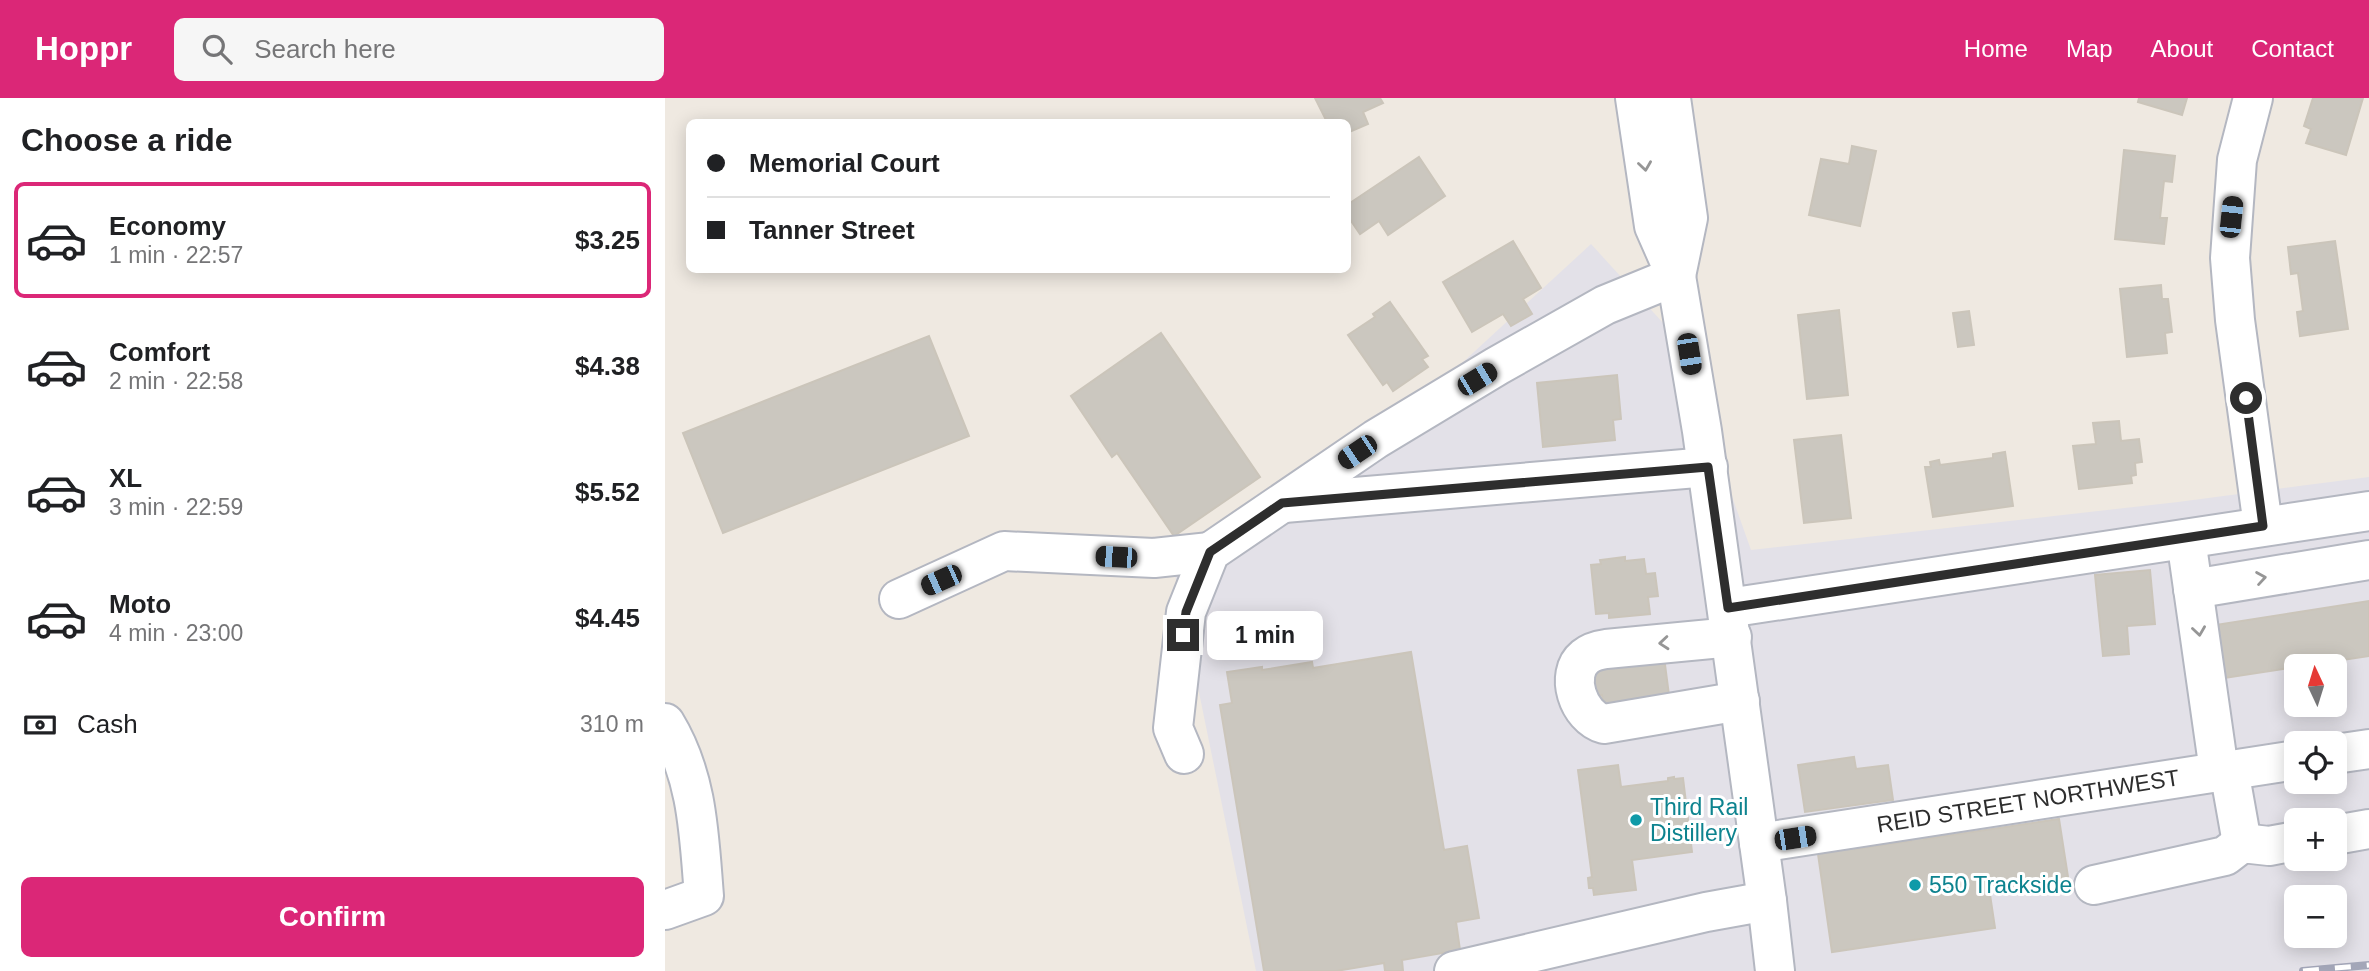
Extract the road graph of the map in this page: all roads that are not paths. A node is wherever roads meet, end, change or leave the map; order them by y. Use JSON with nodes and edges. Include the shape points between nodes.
{"nodes":[{"id":1,"x":1635,"y":98,"type":"edge"},
{"id":2,"x":1671,"y":98,"type":"edge"},
{"id":3,"x":2253,"y":98,"type":"edge"},
{"id":4,"x":1676,"y":276,"type":"junction"},
{"id":5,"x":1708,"y":467,"type":"junction"},
{"id":6,"x":1282,"y":503,"type":"junction"},
{"id":7,"x":2369,"y":511,"type":"edge"},
{"id":8,"x":2263,"y":526,"type":"junction"},
{"id":9,"x":2186,"y":539,"type":"junction"},
{"id":10,"x":1210,"y":552,"type":"junction"},
{"id":11,"x":2369,"y":560,"type":"edge"},
{"id":12,"x":2193,"y":589,"type":"junction"},
{"id":13,"x":899,"y":599,"type":"dead end"},
{"id":14,"x":1730,"y":622,"type":"junction"},
{"id":15,"x":1740,"y":701,"type":"junction"},
{"id":16,"x":665,"y":723,"type":"edge"},
{"id":17,"x":2369,"y":749,"type":"edge"},
{"id":18,"x":2347,"y":752,"type":"edge"},
{"id":19,"x":1184,"y":754,"type":"dead end"},
{"id":20,"x":2284,"y":762,"type":"edge"},
{"id":21,"x":2224,"y":771,"type":"junction"},
{"id":22,"x":2369,"y":829,"type":"edge"},
{"id":23,"x":2347,"y":833,"type":"edge"},
{"id":24,"x":1759,"y":843,"type":"junction"},
{"id":25,"x":2242,"y":843,"type":"junction"},
{"id":26,"x":2284,"y":843,"type":"edge"},
{"id":27,"x":2094,"y":886,"type":"dead end"},
{"id":28,"x":1767,"y":901,"type":"junction"},
{"id":29,"x":665,"y":910,"type":"edge"},
{"id":30,"x":1454,"y":971,"type":"edge"},
{"id":31,"x":1775,"y":971,"type":"edge"}],
"edges":[{"from":1,"to":4,"type":"street","one_way":true,"via":[[1654,226]]},
{"from":2,"to":4,"type":"street","via":[[1688,218]]},
{"from":3,"to":8,"type":"street","via":[[2237,160],[2230,258]]},
{"from":4,"to":5,"type":"street"},
{"from":4,"to":6,"type":"street","via":[[1605,305],[1497,366]]},
{"from":5,"to":6,"type":"street"},
{"from":5,"to":14,"type":"street"},
{"from":6,"to":10,"type":"street"},
{"from":7,"to":8,"type":"street"},
{"from":8,"to":9,"type":"street"},
{"from":9,"to":12,"type":"street"},
{"from":9,"to":14,"type":"street"},
{"from":10,"to":13,"type":"street","via":[[1154,558],[1004,551]]},
{"from":10,"to":19,"type":"street","via":[[1186,612],[1173,728]]},
{"from":12,"to":11,"type":"street","one_way":true},
{"from":12,"to":21,"type":"street","one_way":true},
{"from":14,"to":15,"type":"street"},
{"from":14,"to":15,"type":"street","one_way":true,"via":[[1592,653],[1583,658],[1575,688],[1586,714],[1604,724]]},
{"from":15,"to":24,"type":"street"},
{"from":16,"to":29,"type":"street","via":[[678,745],[698,814],[704,896]]},
{"from":17,"to":18,"type":"street"},
{"from":20,"to":21,"type":"street","name":"REID STREET NORTHWEST"},
{"from":21,"to":24,"type":"street","name":"REID STREET NORTHWEST"},
{"from":21,"to":25,"type":"street"},
{"from":22,"to":23,"type":"street"},
{"from":24,"to":28,"type":"street"},
{"from":25,"to":26,"type":"street"},
{"from":25,"to":27,"type":"street","via":[[2225,856]]},
{"from":28,"to":30,"type":"street"},
{"from":28,"to":31,"type":"street"}]}
